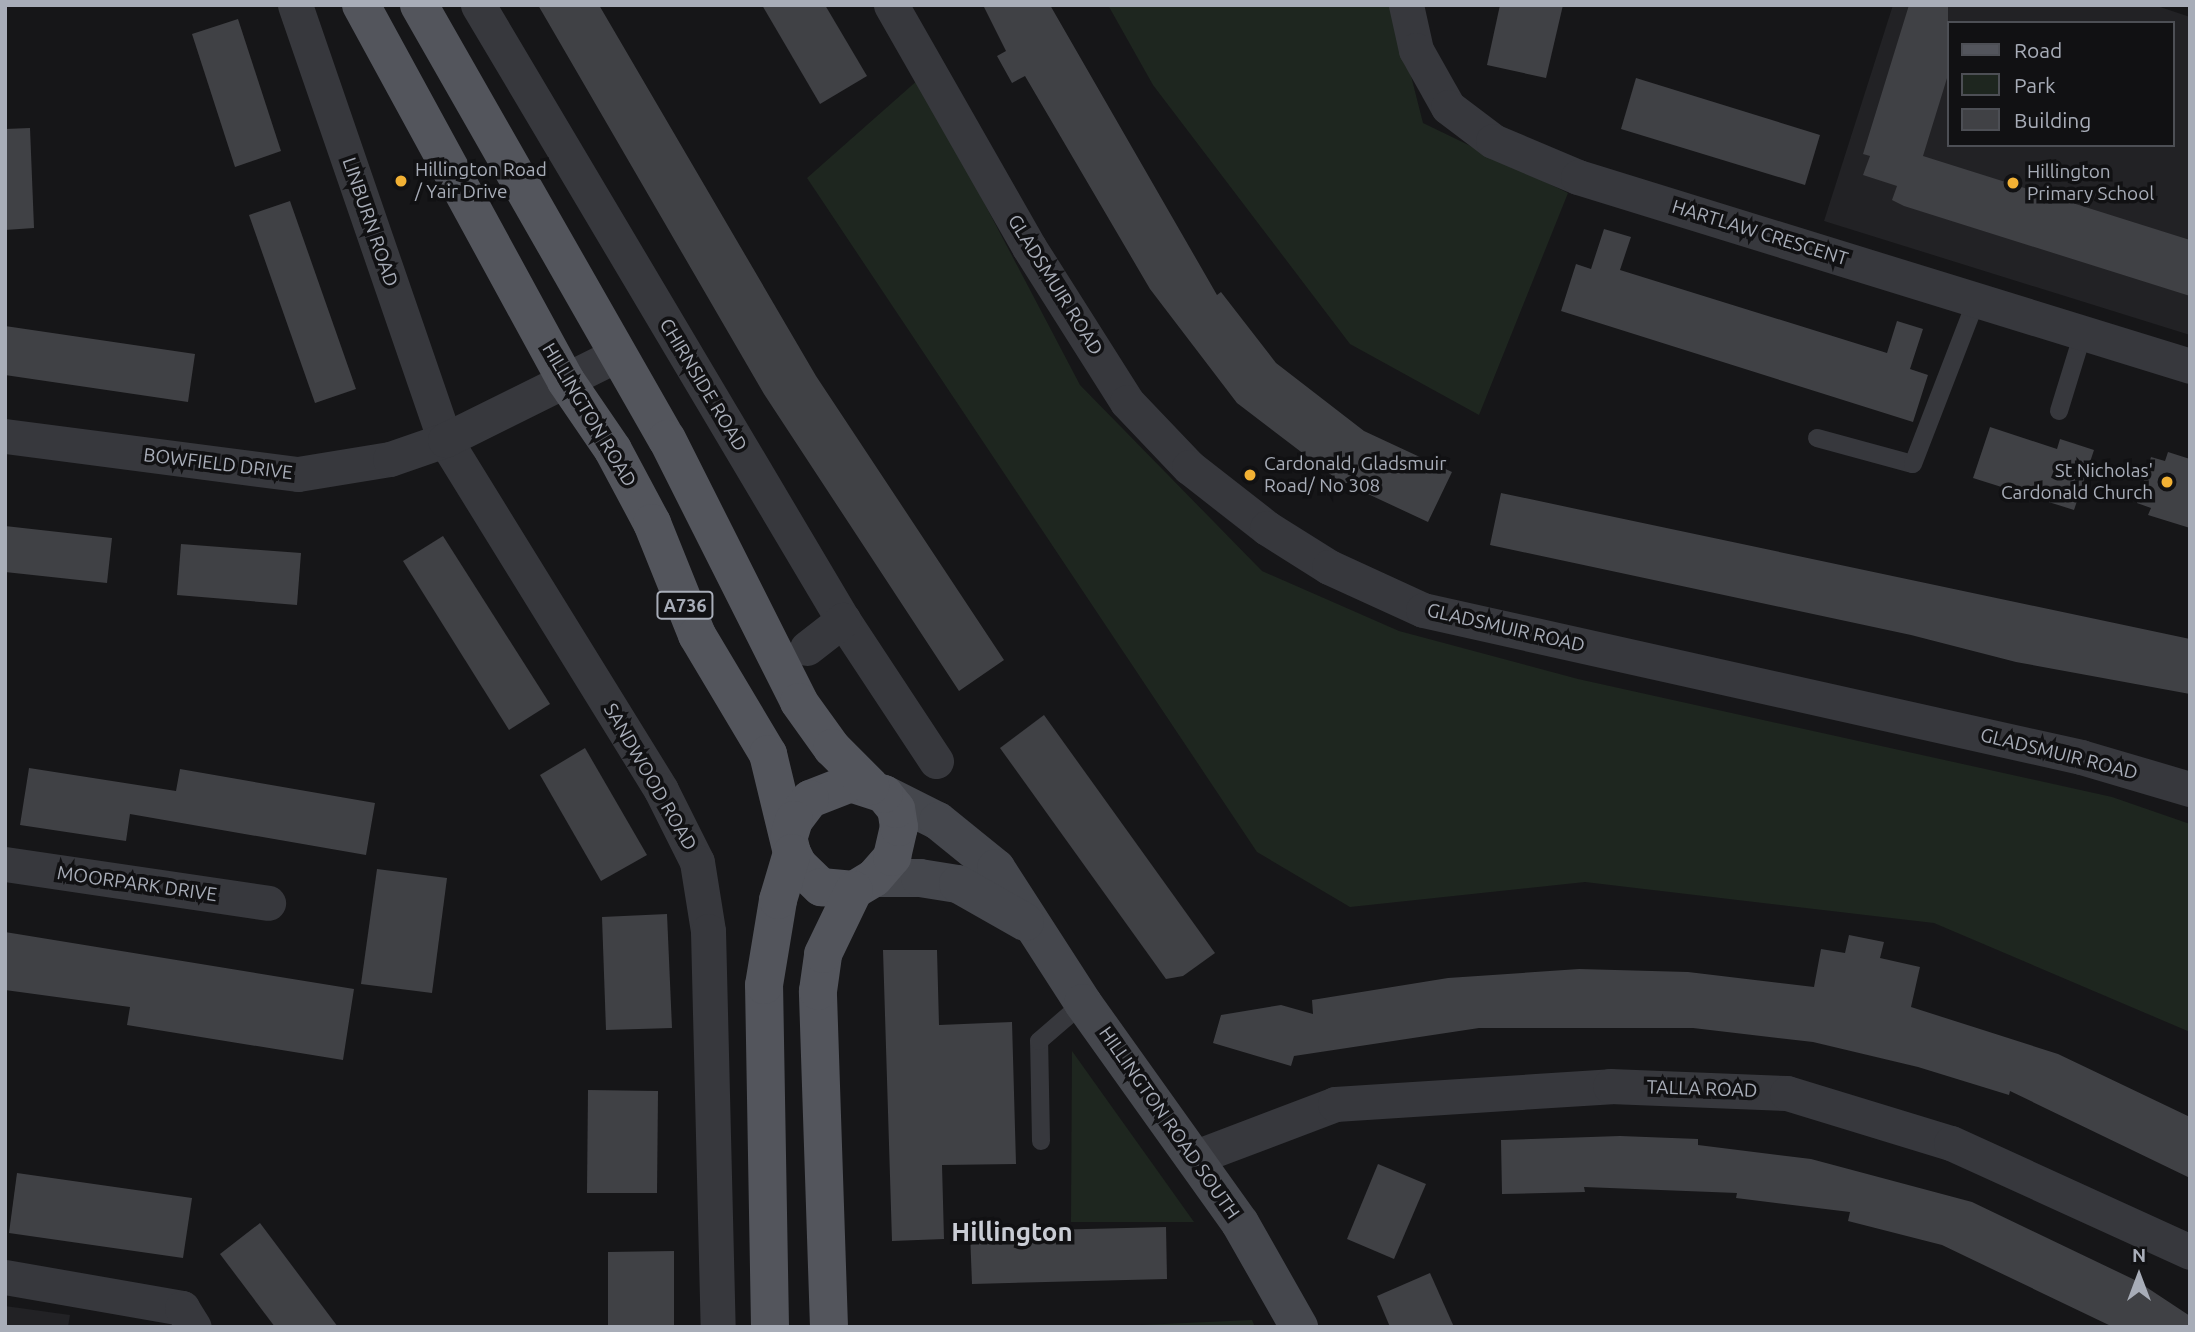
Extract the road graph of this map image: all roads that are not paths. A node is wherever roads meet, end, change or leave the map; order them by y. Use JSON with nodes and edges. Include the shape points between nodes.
{"nodes":[{"id":1,"x":295,"y":5,"type":"edge"},
{"id":2,"x":361,"y":5,"type":"edge"},
{"id":3,"x":419,"y":5,"type":"edge"},
{"id":4,"x":478,"y":5,"type":"edge"},
{"id":5,"x":891,"y":5,"type":"edge"},
{"id":6,"x":1406,"y":5,"type":"edge"},
{"id":7,"x":1976,"y":301,"type":"junction"},
{"id":8,"x":2083,"y":333,"type":"junction"},
{"id":9,"x":617,"y":355,"type":"junction"},
{"id":10,"x":2190,"y":366,"type":"edge"},
{"id":11,"x":566,"y":381,"type":"junction"},
{"id":12,"x":2059,"y":411,"type":"dead end"},
{"id":13,"x":5,"y":436,"type":"edge"},
{"id":14,"x":1817,"y":438,"type":"dead end"},
{"id":15,"x":445,"y":440,"type":"junction"},
{"id":16,"x":843,"y":620,"type":"junction"},
{"id":17,"x":807,"y":648,"type":"dead end"},
{"id":18,"x":936,"y":761,"type":"dead end"},
{"id":19,"x":2190,"y":789,"type":"edge"},
{"id":20,"x":877,"y":790,"type":"junction"},
{"id":21,"x":791,"y":844,"type":"junction"},
{"id":22,"x":5,"y":864,"type":"edge"},
{"id":23,"x":864,"y":884,"type":"junction"},
{"id":24,"x":268,"y":903,"type":"dead end"},
{"id":25,"x":1030,"y":926,"type":"junction"},
{"id":26,"x":1083,"y":1003,"type":"junction"},
{"id":27,"x":1041,"y":1141,"type":"dead end"},
{"id":28,"x":1193,"y":1158,"type":"junction"},
{"id":29,"x":2190,"y":1252,"type":"edge"},
{"id":30,"x":5,"y":1277,"type":"edge"},
{"id":31,"x":194,"y":1327,"type":"edge"},
{"id":32,"x":718,"y":1327,"type":"edge"},
{"id":33,"x":770,"y":1327,"type":"edge"},
{"id":34,"x":829,"y":1327,"type":"edge"},
{"id":35,"x":1298,"y":1327,"type":"edge"}],
"edges":[{"from":1,"to":15,"type":"street","name":"LINBURN ROAD"},
{"from":2,"to":11,"type":"main road","name":"HILLINGTON ROAD","number":"A736"},
{"from":3,"to":9,"type":"main road","number":"A736"},
{"from":4,"to":16,"type":"street","name":"CHIRNSIDE ROAD"},
{"from":5,"to":19,"type":"street","name":"GLADSMUIR ROAD","via":[[1030,247],[1127,402],[1189,467],[1267,528],[1329,567],[1423,610],[2081,757]]},
{"from":6,"to":7,"type":"street","name":"HARTLAW CRESCENT","via":[[1416,51],[1448,107],[1493,141],[1578,177]]},
{"from":7,"to":8,"type":"street","name":"HARTLAW CRESCENT"},
{"from":7,"to":14,"type":"lane","via":[[1913,464]]},
{"from":8,"to":10,"type":"street","name":"HARTLAW CRESCENT"},
{"from":8,"to":12,"type":"lane"},
{"from":9,"to":11,"type":"street","name":"BOWFIELD DRIVE"},
{"from":9,"to":20,"type":"main road","number":"A736","via":[[667,439],[799,702],[832,748]]},
{"from":11,"to":15,"type":"street","name":"BOWFIELD DRIVE"},
{"from":11,"to":21,"type":"main road","name":"HILLINGTON ROAD","number":"A736","via":[[613,450],[652,523],[697,635],[768,754]]},
{"from":13,"to":15,"type":"street","name":"BOWFIELD DRIVE","via":[[298,474],[390,459]]},
{"from":15,"to":32,"type":"street","name":"SANDWOOD ROAD","via":[[661,790],[697,862],[708,931]]},
{"from":16,"to":17,"type":"street"},
{"from":16,"to":18,"type":"street","name":"CHIRNSIDE ROAD"},
{"from":20,"to":21,"type":"main road","via":[[851,783],[819,792],[800,809]]},
{"from":20,"to":23,"type":"main road","via":[[896,809],[899,827],[892,857]]},
{"from":20,"to":25,"type":"street","name":"HILLINGTON ROAD SOUTH","via":[[938,821],[971,845],[996,868]]},
{"from":21,"to":23,"type":"main road","via":[[804,874],[821,887]]},
{"from":21,"to":33,"type":"main road","via":[[764,985]]},
{"from":22,"to":24,"type":"street","name":"MOORPARK DRIVE"},
{"from":23,"to":25,"type":"street","name":"HILLINGTON ROAD SOUTH","via":[[920,878],[958,884]]},
{"from":23,"to":34,"type":"main road","via":[[823,954],[818,991]]},
{"from":25,"to":26,"type":"street","name":"HILLINGTON ROAD SOUTH"},
{"from":26,"to":27,"type":"lane","via":[[1039,1041]]},
{"from":26,"to":28,"type":"street","name":"HILLINGTON ROAD SOUTH"},
{"from":28,"to":29,"type":"street","name":"TALLA ROAD","via":[[1335,1104],[1610,1086],[1787,1093],[1951,1143]]},
{"from":28,"to":35,"type":"street","name":"HILLINGTON ROAD SOUTH","via":[[1240,1223]]},
{"from":30,"to":31,"type":"street","via":[[182,1308]]}]}
